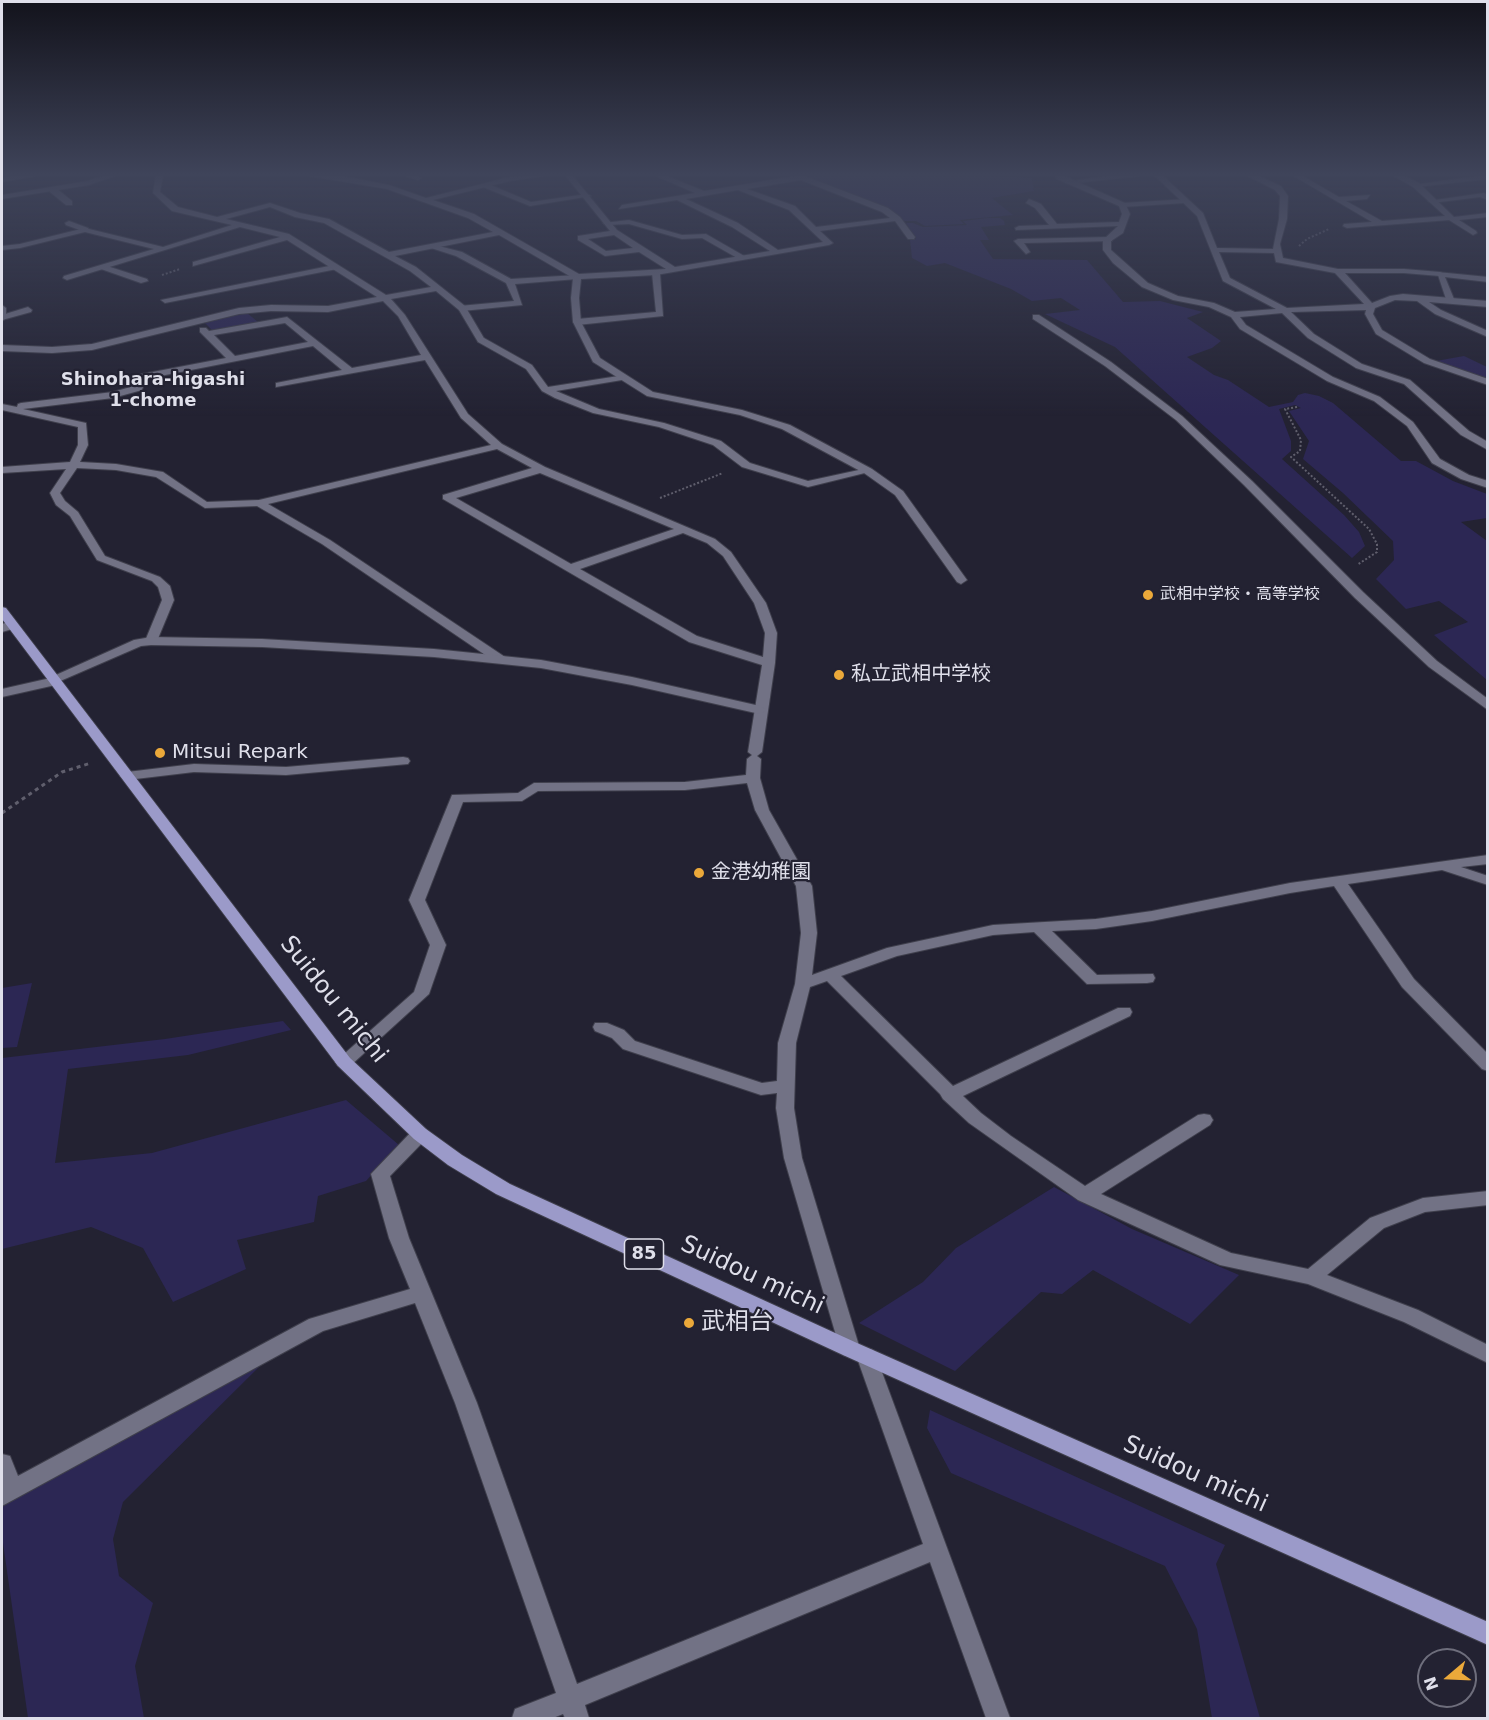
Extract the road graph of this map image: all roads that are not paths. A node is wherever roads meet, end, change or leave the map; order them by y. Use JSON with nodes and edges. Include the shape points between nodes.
{"nodes":[{"id":1,"x":142,"y":255,"type":"edge"},
{"id":2,"x":225,"y":255,"type":"edge"},
{"id":3,"x":316,"y":255,"type":"edge"},
{"id":4,"x":387,"y":255,"type":"edge"},
{"id":5,"x":461,"y":255,"type":"edge"},
{"id":6,"x":538,"y":255,"type":"edge"},
{"id":7,"x":651,"y":255,"type":"edge"},
{"id":8,"x":739,"y":255,"type":"edge"},
{"id":9,"x":750,"y":255,"type":"edge"},
{"id":10,"x":1111,"y":255,"type":"edge"},
{"id":11,"x":1218,"y":255,"type":"edge"},
{"id":12,"x":1277,"y":255,"type":"edge"},
{"id":13,"x":742,"y":257,"type":"junction"},
{"id":14,"x":196,"y":264,"type":"road end"},
{"id":15,"x":104,"y":267,"type":"junction"},
{"id":16,"x":334,"y":267,"type":"junction"},
{"id":17,"x":672,"y":269,"type":"junction"},
{"id":18,"x":1338,"y":271,"type":"junction"},
{"id":19,"x":656,"y":273,"type":"junction"},
{"id":20,"x":1440,"y":274,"type":"junction"},
{"id":21,"x":67,"y":278,"type":"dead end"},
{"id":22,"x":577,"y":278,"type":"junction"},
{"id":23,"x":1488,"y":280,"type":"edge"},
{"id":24,"x":144,"y":281,"type":"road end"},
{"id":25,"x":510,"y":282,"type":"junction"},
{"id":26,"x":438,"y":288,"type":"junction"},
{"id":27,"x":386,"y":299,"type":"junction"},
{"id":28,"x":1420,"y":299,"type":"junction"},
{"id":29,"x":1450,"y":299,"type":"junction"},
{"id":30,"x":165,"y":300,"type":"dead end"},
{"id":31,"x":1488,"y":304,"type":"edge"},
{"id":32,"x":1371,"y":307,"type":"junction"},
{"id":33,"x":2,"y":308,"type":"edge"},
{"id":34,"x":462,"y":308,"type":"junction"},
{"id":35,"x":1283,"y":309,"type":"junction"},
{"id":36,"x":28,"y":310,"type":"dead end"},
{"id":37,"x":1234,"y":315,"type":"junction"},
{"id":38,"x":1036,"y":317,"type":"dead end"},
{"id":39,"x":2,"y":318,"type":"edge"},
{"id":40,"x":195,"y":322,"type":"junction"},
{"id":41,"x":578,"y":322,"type":"junction"},
{"id":42,"x":207,"y":334,"type":"junction"},
{"id":43,"x":1488,"y":334,"type":"edge"},
{"id":44,"x":316,"y":343,"type":"junction"},
{"id":45,"x":2,"y":348,"type":"edge"},
{"id":46,"x":426,"y":357,"type":"junction"},
{"id":47,"x":232,"y":359,"type":"junction"},
{"id":48,"x":348,"y":370,"type":"junction"},
{"id":49,"x":622,"y":377,"type":"junction"},
{"id":50,"x":1488,"y":382,"type":"edge"},
{"id":51,"x":279,"y":385,"type":"dead end"},
{"id":52,"x":547,"y":390,"type":"junction"},
{"id":53,"x":7,"y":407,"type":"edge"},
{"id":54,"x":498,"y":446,"type":"junction"},
{"id":55,"x":1488,"y":447,"type":"edge"},
{"id":56,"x":74,"y":465,"type":"junction"},
{"id":57,"x":541,"y":468,"type":"junction"},
{"id":58,"x":2,"y":470,"type":"edge"},
{"id":59,"x":868,"y":471,"type":"junction"},
{"id":60,"x":1488,"y":485,"type":"edge"},
{"id":61,"x":259,"y":504,"type":"junction"},
{"id":62,"x":682,"y":530,"type":"junction"},
{"id":63,"x":571,"y":568,"type":"junction"},
{"id":64,"x":961,"y":580,"type":"dead end"},
{"id":65,"x":5,"y":621,"type":"edge"},
{"id":66,"x":151,"y":640,"type":"junction"},
{"id":67,"x":501,"y":660,"type":"junction"},
{"id":68,"x":769,"y":663,"type":"junction"},
{"id":69,"x":54,"y":680,"type":"junction"},
{"id":70,"x":2,"y":693,"type":"edge"},
{"id":71,"x":1488,"y":706,"type":"edge"},
{"id":72,"x":760,"y":710,"type":"junction"},
{"id":73,"x":402,"y":761,"type":"dead end"},
{"id":74,"x":127,"y":776,"type":"junction"},
{"id":75,"x":753,"y":778,"type":"junction"},
{"id":76,"x":1488,"y":859,"type":"edge"},
{"id":77,"x":1446,"y":867,"type":"junction"},
{"id":78,"x":1488,"y":881,"type":"edge"},
{"id":79,"x":1339,"y":882,"type":"junction"},
{"id":80,"x":1038,"y":927,"type":"junction"},
{"id":81,"x":830,"y":975,"type":"junction"},
{"id":82,"x":1147,"y":978,"type":"dead end"},
{"id":83,"x":803,"y":984,"type":"junction"},
{"id":84,"x":1124,"y":1012,"type":"dead end"},
{"id":85,"x":601,"y":1027,"type":"dead end"},
{"id":86,"x":344,"y":1062,"type":"junction"},
{"id":87,"x":1488,"y":1065,"type":"edge"},
{"id":88,"x":787,"y":1086,"type":"junction"},
{"id":89,"x":949,"y":1095,"type":"junction"},
{"id":90,"x":1204,"y":1120,"type":"dead end"},
{"id":91,"x":420,"y":1134,"type":"junction"},
{"id":92,"x":1085,"y":1195,"type":"junction"},
{"id":93,"x":1488,"y":1198,"type":"edge"},
{"id":94,"x":1311,"y":1277,"type":"junction"},
{"id":95,"x":421,"y":1293,"type":"junction"},
{"id":96,"x":858,"y":1353,"type":"junction"},
{"id":97,"x":1488,"y":1355,"type":"edge"},
{"id":98,"x":2,"y":1463,"type":"edge"},
{"id":99,"x":7,"y":1493,"type":"edge"},
{"id":100,"x":936,"y":1549,"type":"junction"},
{"id":101,"x":1488,"y":1634,"type":"edge"},
{"id":102,"x":574,"y":1709,"type":"edge"},
{"id":103,"x":524,"y":1719,"type":"edge"},
{"id":104,"x":998,"y":1719,"type":"edge"}],
"edges":[{"from":1,"to":15,"type":"street"},
{"from":2,"to":14,"type":"street"},
{"from":3,"to":16,"type":"street"},
{"from":4,"to":26,"type":"street"},
{"from":5,"to":25,"type":"street"},
{"from":6,"to":22,"type":"street"},
{"from":7,"to":17,"type":"street"},
{"from":8,"to":13,"type":"street"},
{"from":9,"to":13,"type":"street"},
{"from":10,"to":37,"type":"street","via":[[1144,285]]},
{"from":11,"to":35,"type":"street","via":[[1226,279]]},
{"from":12,"to":18,"type":"street","via":[[1279,260]]},
{"from":13,"to":17,"type":"street"},
{"from":15,"to":21,"type":"street"},
{"from":15,"to":24,"type":"street"},
{"from":16,"to":27,"type":"street"},
{"from":16,"to":30,"type":"street"},
{"from":17,"to":19,"type":"street"},
{"from":18,"to":20,"type":"street"},
{"from":18,"to":32,"type":"street"},
{"from":19,"to":22,"type":"street"},
{"from":19,"to":41,"type":"street","via":[[660,314]]},
{"from":20,"to":23,"type":"street"},
{"from":20,"to":29,"type":"street"},
{"from":22,"to":25,"type":"street"},
{"from":22,"to":41,"type":"street"},
{"from":25,"to":34,"type":"street","via":[[519,303]]},
{"from":26,"to":27,"type":"street"},
{"from":26,"to":34,"type":"street"},
{"from":27,"to":40,"type":"street","via":[[328,309],[249,310]]},
{"from":27,"to":46,"type":"street","via":[[401,315]]},
{"from":28,"to":29,"type":"street"},
{"from":28,"to":32,"type":"street","via":[[1393,298]]},
{"from":28,"to":43,"type":"street","via":[[1438,312]]},
{"from":29,"to":31,"type":"street"},
{"from":32,"to":35,"type":"street"},
{"from":32,"to":50,"type":"street","via":[[1369,314],[1379,332],[1427,361]]},
{"from":33,"to":39,"type":"street"},
{"from":34,"to":52,"type":"street","via":[[482,340],[529,367]]},
{"from":35,"to":37,"type":"street"},
{"from":35,"to":55,"type":"street","via":[[1311,336],[1359,366],[1407,382],[1465,433]]},
{"from":36,"to":39,"type":"street"},
{"from":37,"to":60,"type":"street","via":[[1243,327],[1330,379],[1377,399],[1410,424],[1436,461]]},
{"from":38,"to":71,"type":"street","via":[[1179,417],[1433,664]]},
{"from":40,"to":42,"type":"street"},
{"from":40,"to":45,"type":"street","via":[[92,347]]},
{"from":41,"to":49,"type":"street","via":[[596,360]]},
{"from":42,"to":44,"type":"street","via":[[287,320]]},
{"from":42,"to":47,"type":"street"},
{"from":44,"to":47,"type":"street"},
{"from":44,"to":48,"type":"street"},
{"from":46,"to":48,"type":"street"},
{"from":46,"to":54,"type":"street","via":[[464,416]]},
{"from":47,"to":53,"type":"street","via":[[140,377],[139,388],[112,395]]},
{"from":48,"to":51,"type":"street"},
{"from":49,"to":52,"type":"street"},
{"from":49,"to":59,"type":"street","via":[[650,394],[742,413],[786,427]]},
{"from":52,"to":59,"type":"street","via":[[596,411],[661,425],[717,443],[746,465],[808,484]]},
{"from":53,"to":56,"type":"street","via":[[83,426],[83,445]]},
{"from":54,"to":57,"type":"street"},
{"from":54,"to":61,"type":"street"},
{"from":56,"to":58,"type":"street"},
{"from":56,"to":61,"type":"street","via":[[116,466],[159,474],[205,505]]},
{"from":56,"to":66,"type":"street","via":[[55,493],[60,503],[74,514],[101,558],[156,579],[164,586],[168,600]]},
{"from":57,"to":62,"type":"street"},
{"from":57,"to":63,"type":"street","via":[[447,497]]},
{"from":59,"to":64,"type":"street","via":[[899,493]]},
{"from":61,"to":67,"type":"street","via":[[326,542]]},
{"from":62,"to":63,"type":"street"},
{"from":62,"to":68,"type":"street","via":[[711,541],[727,554],[760,603],[771,633]]},
{"from":63,"to":68,"type":"street","via":[[693,639]]},
{"from":65,"to":69,"type":"main road","name":"Suidou michi","number":"85"},
{"from":66,"to":67,"type":"street","via":[[262,643]]},
{"from":66,"to":69,"type":"street"},
{"from":67,"to":72,"type":"street","via":[[632,681]]},
{"from":68,"to":72,"type":"street"},
{"from":69,"to":70,"type":"street"},
{"from":69,"to":74,"type":"main road","name":"Suidou michi","number":"85"},
{"from":72,"to":75,"type":"street"},
{"from":73,"to":74,"type":"street","via":[[286,771],[194,768]]},
{"from":74,"to":86,"type":"main road","name":"Suidou michi","number":"85"},
{"from":75,"to":83,"type":"street","via":[[762,810],[804,886],[809,933]]},
{"from":75,"to":86,"type":"street","via":[[686,786],[534,787],[522,797],[457,798],[417,900],[438,945],[421,994]]},
{"from":76,"to":77,"type":"street"},
{"from":77,"to":78,"type":"street"},
{"from":77,"to":79,"type":"street"},
{"from":79,"to":80,"type":"street","via":[[1140,918]]},
{"from":79,"to":87,"type":"street","via":[[1408,983]]},
{"from":80,"to":81,"type":"street","via":[[940,940]]},
{"from":80,"to":82,"type":"street","via":[[1093,981]]},
{"from":81,"to":83,"type":"street"},
{"from":81,"to":89,"type":"street"},
{"from":83,"to":88,"type":"street","via":[[787,1043]]},
{"from":84,"to":89,"type":"street"},
{"from":85,"to":88,"type":"street","via":[[618,1034],[629,1045],[761,1089]]},
{"from":86,"to":91,"type":"main road","name":"Suidou michi","number":"85"},
{"from":88,"to":96,"type":"street","via":[[785,1108],[793,1158]]},
{"from":89,"to":92,"type":"street","via":[[1005,1141]]},
{"from":90,"to":92,"type":"street"},
{"from":91,"to":95,"type":"street","via":[[380,1174]]},
{"from":91,"to":96,"type":"main road","name":"Suidou michi","number":"85","via":[[503,1189]]},
{"from":92,"to":94,"type":"street","via":[[1227,1260]]},
{"from":93,"to":94,"type":"street","via":[[1423,1205],[1377,1223]]},
{"from":94,"to":97,"type":"street","via":[[1412,1316]]},
{"from":95,"to":99,"type":"street","via":[[316,1325]]},
{"from":95,"to":102,"type":"street","via":[[466,1403]]},
{"from":96,"to":100,"type":"street"},
{"from":96,"to":101,"type":"main road","name":"Suidou michi","number":"85"},
{"from":98,"to":99,"type":"street"},
{"from":100,"to":102,"type":"street"},
{"from":100,"to":104,"type":"street"},
{"from":102,"to":103,"type":"street"}]}
